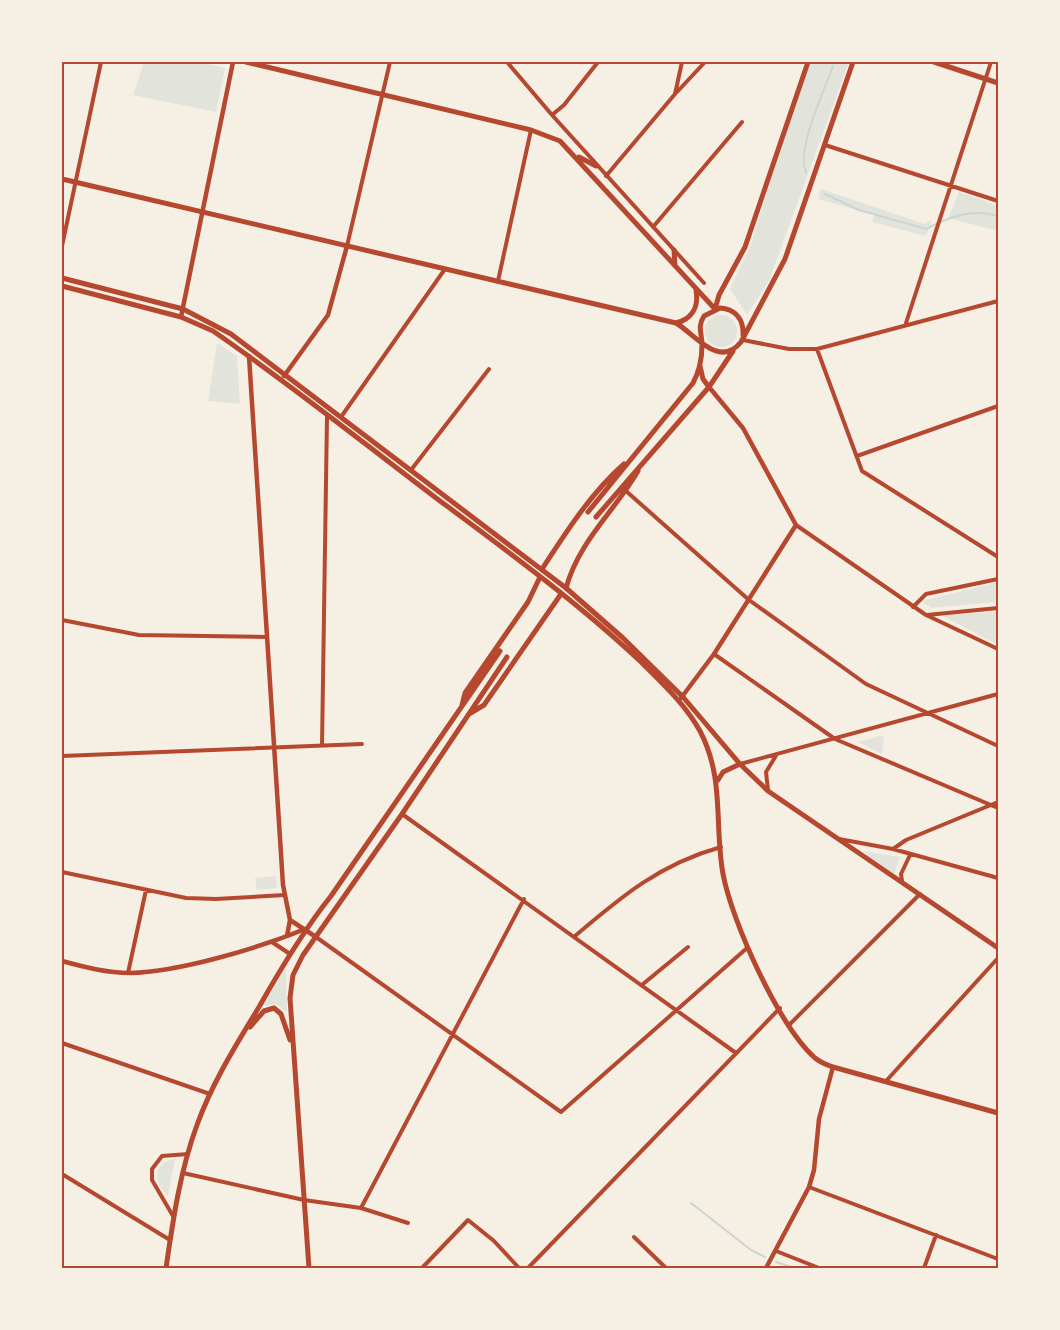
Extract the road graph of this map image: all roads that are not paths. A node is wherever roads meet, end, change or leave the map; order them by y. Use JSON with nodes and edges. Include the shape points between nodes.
{"nodes":[{"id":1,"x":101,"y":62,"type":"edge"},
{"id":2,"x":233,"y":62,"type":"edge"},
{"id":3,"x":246,"y":62,"type":"edge"},
{"id":4,"x":390,"y":62,"type":"edge"},
{"id":5,"x":507,"y":62,"type":"edge"},
{"id":6,"x":598,"y":62,"type":"edge"},
{"id":7,"x":682,"y":62,"type":"edge"},
{"id":8,"x":705,"y":62,"type":"edge"},
{"id":9,"x":808,"y":62,"type":"edge"},
{"id":10,"x":853,"y":62,"type":"edge"},
{"id":11,"x":934,"y":62,"type":"edge"},
{"id":12,"x":991,"y":62,"type":"edge"},
{"id":13,"x":985,"y":79,"type":"junction"},
{"id":14,"x":999,"y":83,"type":"edge"},
{"id":15,"x":382,"y":94,"type":"junction"},
{"id":16,"x":675,"y":94,"type":"junction"},
{"id":17,"x":552,"y":116,"type":"junction"},
{"id":18,"x":742,"y":122,"type":"dead end"},
{"id":19,"x":531,"y":130,"type":"junction"},
{"id":20,"x":825,"y":145,"type":"junction"},
{"id":21,"x":574,"y":154,"type":"junction"},
{"id":22,"x":596,"y":166,"type":"junction"},
{"id":23,"x":606,"y":177,"type":"junction"},
{"id":24,"x":62,"y":179,"type":"edge"},
{"id":25,"x":75,"y":182,"type":"junction"},
{"id":26,"x":951,"y":185,"type":"junction"},
{"id":27,"x":999,"y":201,"type":"edge"},
{"id":28,"x":203,"y":213,"type":"junction"},
{"id":29,"x":653,"y":227,"type":"junction"},
{"id":30,"x":62,"y":246,"type":"edge"},
{"id":31,"x":347,"y":246,"type":"junction"},
{"id":32,"x":674,"y":250,"type":"junction"},
{"id":33,"x":675,"y":266,"type":"junction"},
{"id":34,"x":445,"y":269,"type":"junction"},
{"id":35,"x":62,"y":278,"type":"edge"},
{"id":36,"x":498,"y":281,"type":"junction"},
{"id":37,"x":704,"y":283,"type":"dead end"},
{"id":38,"x":62,"y":286,"type":"edge"},
{"id":39,"x":696,"y":291,"type":"junction"},
{"id":40,"x":719,"y":296,"type":"junction"},
{"id":41,"x":707,"y":301,"type":"junction"},
{"id":42,"x":999,"y":301,"type":"edge"},
{"id":43,"x":183,"y":309,"type":"junction"},
{"id":44,"x":715,"y":309,"type":"junction"},
{"id":45,"x":181,"y":317,"type":"junction"},
{"id":46,"x":676,"y":323,"type":"junction"},
{"id":47,"x":906,"y":323,"type":"junction"},
{"id":48,"x":742,"y":339,"type":"junction"},
{"id":49,"x":702,"y":343,"type":"junction"},
{"id":50,"x":249,"y":347,"type":"junction"},
{"id":51,"x":734,"y":349,"type":"junction"},
{"id":52,"x":817,"y":349,"type":"junction"},
{"id":53,"x":249,"y":356,"type":"junction"},
{"id":54,"x":699,"y":362,"type":"junction"},
{"id":55,"x":489,"y":369,"type":"dead end"},
{"id":56,"x":285,"y":374,"type":"junction"},
{"id":57,"x":280,"y":380,"type":"junction"},
{"id":58,"x":709,"y":387,"type":"junction"},
{"id":59,"x":999,"y":406,"type":"edge"},
{"id":60,"x":327,"y":416,"type":"junction"},
{"id":61,"x":341,"y":417,"type":"junction"},
{"id":62,"x":637,"y":453,"type":"junction"},
{"id":63,"x":857,"y":456,"type":"junction"},
{"id":64,"x":645,"y":459,"type":"junction"},
{"id":65,"x":411,"y":470,"type":"junction"},
{"id":66,"x":626,"y":491,"type":"junction"},
{"id":67,"x":588,"y":512,"type":"dead end"},
{"id":68,"x":596,"y":517,"type":"dead end"},
{"id":69,"x":796,"y":525,"type":"junction"},
{"id":70,"x":999,"y":557,"type":"edge"},
{"id":71,"x":542,"y":569,"type":"junction"},
{"id":72,"x":540,"y":577,"type":"junction"},
{"id":73,"x":999,"y":579,"type":"edge"},
{"id":74,"x":566,"y":588,"type":"junction"},
{"id":75,"x":561,"y":594,"type":"junction"},
{"id":76,"x":749,"y":600,"type":"junction"},
{"id":77,"x":913,"y":607,"type":"junction"},
{"id":78,"x":999,"y":608,"type":"edge"},
{"id":79,"x":926,"y":615,"type":"junction"},
{"id":80,"x":62,"y":620,"type":"edge"},
{"id":81,"x":267,"y":638,"type":"junction"},
{"id":82,"x":999,"y":649,"type":"edge"},
{"id":83,"x":501,"y":651,"type":"dead end"},
{"id":84,"x":714,"y":654,"type":"junction"},
{"id":85,"x":507,"y":657,"type":"dead end"},
{"id":86,"x":999,"y":694,"type":"edge"},
{"id":87,"x":681,"y":699,"type":"junction"},
{"id":88,"x":461,"y":710,"type":"junction"},
{"id":89,"x":468,"y":714,"type":"junction"},
{"id":90,"x":926,"y":714,"type":"junction"},
{"id":91,"x":835,"y":739,"type":"junction"},
{"id":92,"x":362,"y":744,"type":"dead end"},
{"id":93,"x":322,"y":746,"type":"junction"},
{"id":94,"x":999,"y":746,"type":"edge"},
{"id":95,"x":274,"y":748,"type":"junction"},
{"id":96,"x":777,"y":754,"type":"junction"},
{"id":97,"x":62,"y":756,"type":"edge"},
{"id":98,"x":740,"y":764,"type":"junction"},
{"id":99,"x":718,"y":781,"type":"junction"},
{"id":100,"x":768,"y":791,"type":"junction"},
{"id":101,"x":999,"y":802,"type":"edge"},
{"id":102,"x":989,"y":806,"type":"junction"},
{"id":103,"x":999,"y":808,"type":"edge"},
{"id":104,"x":402,"y":814,"type":"junction"},
{"id":105,"x":835,"y":838,"type":"junction"},
{"id":106,"x":721,"y":847,"type":"junction"},
{"id":107,"x":893,"y":849,"type":"junction"},
{"id":108,"x":910,"y":855,"type":"junction"},
{"id":109,"x":62,"y":872,"type":"edge"},
{"id":110,"x":999,"y":878,"type":"edge"},
{"id":111,"x":902,"y":882,"type":"junction"},
{"id":112,"x":146,"y":890,"type":"junction"},
{"id":113,"x":920,"y":894,"type":"junction"},
{"id":114,"x":285,"y":895,"type":"junction"},
{"id":115,"x":524,"y":899,"type":"junction"},
{"id":116,"x":291,"y":920,"type":"junction"},
{"id":117,"x":305,"y":929,"type":"junction"},
{"id":118,"x":287,"y":936,"type":"junction"},
{"id":119,"x":575,"y":936,"type":"junction"},
{"id":120,"x":316,"y":937,"type":"junction"},
{"id":121,"x":272,"y":942,"type":"junction"},
{"id":122,"x":688,"y":947,"type":"dead end"},
{"id":123,"x":747,"y":948,"type":"junction"},
{"id":124,"x":999,"y":948,"type":"edge"},
{"id":125,"x":290,"y":954,"type":"junction"},
{"id":126,"x":999,"y":958,"type":"edge"},
{"id":127,"x":62,"y":961,"type":"edge"},
{"id":128,"x":128,"y":973,"type":"junction"},
{"id":129,"x":642,"y":984,"type":"junction"},
{"id":130,"x":780,"y":1008,"type":"junction"},
{"id":131,"x":677,"y":1010,"type":"junction"},
{"id":132,"x":789,"y":1025,"type":"junction"},
{"id":133,"x":452,"y":1034,"type":"junction"},
{"id":134,"x":241,"y":1037,"type":"junction"},
{"id":135,"x":62,"y":1043,"type":"edge"},
{"id":136,"x":292,"y":1046,"type":"junction"},
{"id":137,"x":736,"y":1053,"type":"junction"},
{"id":138,"x":833,"y":1067,"type":"junction"},
{"id":139,"x":887,"y":1080,"type":"junction"},
{"id":140,"x":210,"y":1094,"type":"junction"},
{"id":141,"x":999,"y":1113,"type":"edge"},
{"id":142,"x":188,"y":1154,"type":"junction"},
{"id":143,"x":183,"y":1173,"type":"junction"},
{"id":144,"x":62,"y":1174,"type":"edge"},
{"id":145,"x":809,"y":1187,"type":"junction"},
{"id":146,"x":304,"y":1200,"type":"junction"},
{"id":147,"x":361,"y":1208,"type":"junction"},
{"id":148,"x":174,"y":1218,"type":"junction"},
{"id":149,"x":408,"y":1223,"type":"dead end"},
{"id":150,"x":936,"y":1235,"type":"junction"},
{"id":151,"x":634,"y":1237,"type":"dead end"},
{"id":152,"x":170,"y":1240,"type":"junction"},
{"id":153,"x":776,"y":1251,"type":"junction"},
{"id":154,"x":999,"y":1259,"type":"edge"},
{"id":155,"x":768,"y":1268,"type":"edge"},
{"id":156,"x":166,"y":1269,"type":"edge"},
{"id":157,"x":309,"y":1269,"type":"edge"},
{"id":158,"x":422,"y":1269,"type":"edge"},
{"id":159,"x":519,"y":1269,"type":"edge"},
{"id":160,"x":528,"y":1269,"type":"edge"},
{"id":161,"x":666,"y":1269,"type":"edge"},
{"id":162,"x":819,"y":1269,"type":"edge"},
{"id":163,"x":924,"y":1269,"type":"edge"}],
"edges":[{"from":1,"to":25,"type":"street"},
{"from":2,"to":28,"type":"street"},
{"from":3,"to":15,"type":"main road"},
{"from":4,"to":15,"type":"street"},
{"from":5,"to":17,"type":"street"},
{"from":6,"to":17,"type":"street"},
{"from":7,"to":16,"type":"street"},
{"from":8,"to":16,"type":"street"},
{"from":9,"to":40,"type":"main road","via":[[746,247]]},
{"from":10,"to":20,"type":"main road"},
{"from":11,"to":13,"type":"main road"},
{"from":12,"to":13,"type":"street"},
{"from":13,"to":14,"type":"main road"},
{"from":13,"to":26,"type":"street"},
{"from":15,"to":19,"type":"main road"},
{"from":15,"to":31,"type":"street"},
{"from":16,"to":23,"type":"street"},
{"from":17,"to":22,"type":"street"},
{"from":18,"to":29,"type":"street"},
{"from":19,"to":21,"type":"main road","via":[[560,141]]},
{"from":19,"to":36,"type":"street"},
{"from":20,"to":26,"type":"street"},
{"from":20,"to":48,"type":"main road","via":[[785,259]]},
{"from":21,"to":22,"type":"main road"},
{"from":21,"to":33,"type":"main road"},
{"from":22,"to":23,"type":"street"},
{"from":23,"to":29,"type":"street"},
{"from":24,"to":25,"type":"main road"},
{"from":25,"to":28,"type":"main road"},
{"from":25,"to":30,"type":"street"},
{"from":26,"to":27,"type":"street"},
{"from":26,"to":47,"type":"street"},
{"from":28,"to":31,"type":"main road"},
{"from":28,"to":43,"type":"street"},
{"from":29,"to":32,"type":"street"},
{"from":31,"to":34,"type":"main road"},
{"from":31,"to":56,"type":"street","via":[[328,315]]},
{"from":32,"to":33,"type":"main road"},
{"from":32,"to":37,"type":"street"},
{"from":33,"to":39,"type":"main road"},
{"from":34,"to":36,"type":"main road"},
{"from":34,"to":61,"type":"street"},
{"from":35,"to":43,"type":"main road"},
{"from":36,"to":46,"type":"main road"},
{"from":38,"to":45,"type":"main road"},
{"from":39,"to":41,"type":"main road"},
{"from":39,"to":46,"type":"main road","via":[[694,310]]},
{"from":40,"to":41,"type":"main road"},
{"from":40,"to":44,"type":"main road"},
{"from":41,"to":44,"type":"main road"},
{"from":42,"to":47,"type":"street"},
{"from":43,"to":45,"type":"street"},
{"from":43,"to":50,"type":"main road","via":[[217,324]]},
{"from":44,"to":48,"type":"main road","via":[[729,309],[736,314],[743,326]]},
{"from":44,"to":49,"type":"main road","via":[[699,325]]},
{"from":45,"to":53,"type":"main road","via":[[213,331]]},
{"from":46,"to":49,"type":"main road"},
{"from":47,"to":52,"type":"street"},
{"from":48,"to":51,"type":"main road"},
{"from":48,"to":52,"type":"street","via":[[789,349]]},
{"from":49,"to":51,"type":"main road","via":[[719,353]]},
{"from":49,"to":54,"type":"main road"},
{"from":50,"to":53,"type":"street"},
{"from":50,"to":56,"type":"main road"},
{"from":51,"to":58,"type":"main road"},
{"from":52,"to":63,"type":"street"},
{"from":53,"to":57,"type":"main road"},
{"from":53,"to":81,"type":"street"},
{"from":54,"to":58,"type":"main road"},
{"from":54,"to":62,"type":"main road","via":[[693,383]]},
{"from":55,"to":65,"type":"street"},
{"from":56,"to":57,"type":"street"},
{"from":56,"to":61,"type":"main road"},
{"from":57,"to":60,"type":"main road"},
{"from":58,"to":64,"type":"main road"},
{"from":58,"to":69,"type":"street","via":[[743,428]]},
{"from":59,"to":63,"type":"street"},
{"from":60,"to":72,"type":"main road"},
{"from":60,"to":93,"type":"street"},
{"from":61,"to":65,"type":"main road"},
{"from":62,"to":67,"type":"main road"},
{"from":62,"to":71,"type":"main road","via":[[610,476],[566,531]]},
{"from":63,"to":70,"type":"street","via":[[862,471]]},
{"from":64,"to":66,"type":"main road"},
{"from":64,"to":68,"type":"main road"},
{"from":65,"to":71,"type":"main road"},
{"from":66,"to":74,"type":"main road","via":[[585,543]]},
{"from":66,"to":76,"type":"street"},
{"from":69,"to":76,"type":"street"},
{"from":69,"to":77,"type":"street"},
{"from":71,"to":74,"type":"main road"},
{"from":72,"to":75,"type":"main road"},
{"from":72,"to":88,"type":"main road","via":[[528,603],[465,693]]},
{"from":73,"to":77,"type":"street","via":[[926,594]]},
{"from":74,"to":87,"type":"main road","via":[[623,638]]},
{"from":75,"to":87,"type":"main road"},
{"from":75,"to":89,"type":"main road","via":[[484,705]]},
{"from":76,"to":84,"type":"street"},
{"from":76,"to":90,"type":"street","via":[[866,684]]},
{"from":77,"to":79,"type":"street"},
{"from":78,"to":79,"type":"street"},
{"from":79,"to":82,"type":"street"},
{"from":80,"to":81,"type":"street","via":[[140,635]]},
{"from":81,"to":95,"type":"street"},
{"from":83,"to":88,"type":"main road"},
{"from":84,"to":87,"type":"street"},
{"from":84,"to":91,"type":"street"},
{"from":85,"to":89,"type":"main road"},
{"from":86,"to":90,"type":"street"},
{"from":87,"to":98,"type":"main road"},
{"from":87,"to":99,"type":"main road","via":[[703,738]]},
{"from":88,"to":117,"type":"main road"},
{"from":89,"to":104,"type":"main road"},
{"from":90,"to":91,"type":"street"},
{"from":90,"to":94,"type":"street"},
{"from":91,"to":96,"type":"street"},
{"from":91,"to":102,"type":"street"},
{"from":92,"to":93,"type":"street"},
{"from":93,"to":95,"type":"street"},
{"from":95,"to":97,"type":"street"},
{"from":95,"to":114,"type":"street"},
{"from":96,"to":98,"type":"street"},
{"from":96,"to":100,"type":"street","via":[[766,772]]},
{"from":98,"to":99,"type":"main road","via":[[723,772]]},
{"from":98,"to":100,"type":"main road"},
{"from":99,"to":106,"type":"main road"},
{"from":100,"to":105,"type":"main road"},
{"from":101,"to":102,"type":"street"},
{"from":102,"to":103,"type":"street"},
{"from":102,"to":107,"type":"street"},
{"from":104,"to":115,"type":"street"},
{"from":104,"to":120,"type":"main road"},
{"from":105,"to":107,"type":"street"},
{"from":105,"to":111,"type":"main road"},
{"from":106,"to":119,"type":"street","via":[[688,856],[648,878]]},
{"from":106,"to":123,"type":"main road","via":[[728,897]]},
{"from":107,"to":108,"type":"street"},
{"from":108,"to":110,"type":"street"},
{"from":108,"to":111,"type":"street","via":[[901,874]]},
{"from":109,"to":112,"type":"street"},
{"from":111,"to":113,"type":"main road"},
{"from":112,"to":114,"type":"street","via":[[200,899]]},
{"from":112,"to":128,"type":"street"},
{"from":113,"to":124,"type":"main road"},
{"from":113,"to":132,"type":"street"},
{"from":114,"to":116,"type":"street"},
{"from":115,"to":119,"type":"street"},
{"from":115,"to":133,"type":"street"},
{"from":116,"to":117,"type":"street"},
{"from":116,"to":118,"type":"street"},
{"from":117,"to":118,"type":"street"},
{"from":117,"to":120,"type":"street"},
{"from":117,"to":125,"type":"main road"},
{"from":118,"to":121,"type":"street"},
{"from":119,"to":129,"type":"street"},
{"from":120,"to":133,"type":"street"},
{"from":120,"to":136,"type":"main road","via":[[291,983]]},
{"from":121,"to":125,"type":"street"},
{"from":121,"to":128,"type":"street","via":[[162,969]]},
{"from":122,"to":129,"type":"street"},
{"from":123,"to":130,"type":"main road"},
{"from":123,"to":131,"type":"street"},
{"from":125,"to":134,"type":"main road"},
{"from":126,"to":139,"type":"street"},
{"from":127,"to":128,"type":"street"},
{"from":129,"to":131,"type":"street"},
{"from":130,"to":132,"type":"main road"},
{"from":130,"to":137,"type":"street"},
{"from":131,"to":133,"type":"street","via":[[561,1112]]},
{"from":131,"to":137,"type":"street"},
{"from":132,"to":138,"type":"main road","via":[[815,1058]]},
{"from":133,"to":147,"type":"street"},
{"from":134,"to":136,"type":"main road","via":[[264,1011],[274,1008],[281,1014]]},
{"from":134,"to":140,"type":"main road"},
{"from":135,"to":140,"type":"street"},
{"from":136,"to":146,"type":"main road"},
{"from":137,"to":160,"type":"street"},
{"from":138,"to":139,"type":"main road"},
{"from":138,"to":145,"type":"street","via":[[819,1119]]},
{"from":139,"to":141,"type":"main road"},
{"from":140,"to":142,"type":"main road"},
{"from":142,"to":143,"type":"main road"},
{"from":142,"to":148,"type":"street","via":[[162,1156],[152,1169],[152,1180]]},
{"from":143,"to":146,"type":"street"},
{"from":143,"to":148,"type":"main road"},
{"from":144,"to":152,"type":"street"},
{"from":145,"to":150,"type":"street"},
{"from":145,"to":153,"type":"street"},
{"from":146,"to":147,"type":"street"},
{"from":146,"to":157,"type":"main road"},
{"from":147,"to":149,"type":"street"},
{"from":148,"to":152,"type":"main road"},
{"from":150,"to":154,"type":"street"},
{"from":150,"to":163,"type":"street"},
{"from":151,"to":161,"type":"street"},
{"from":152,"to":156,"type":"main road"},
{"from":153,"to":155,"type":"street"},
{"from":153,"to":162,"type":"street"},
{"from":158,"to":159,"type":"street","via":[[468,1220]]}]}
